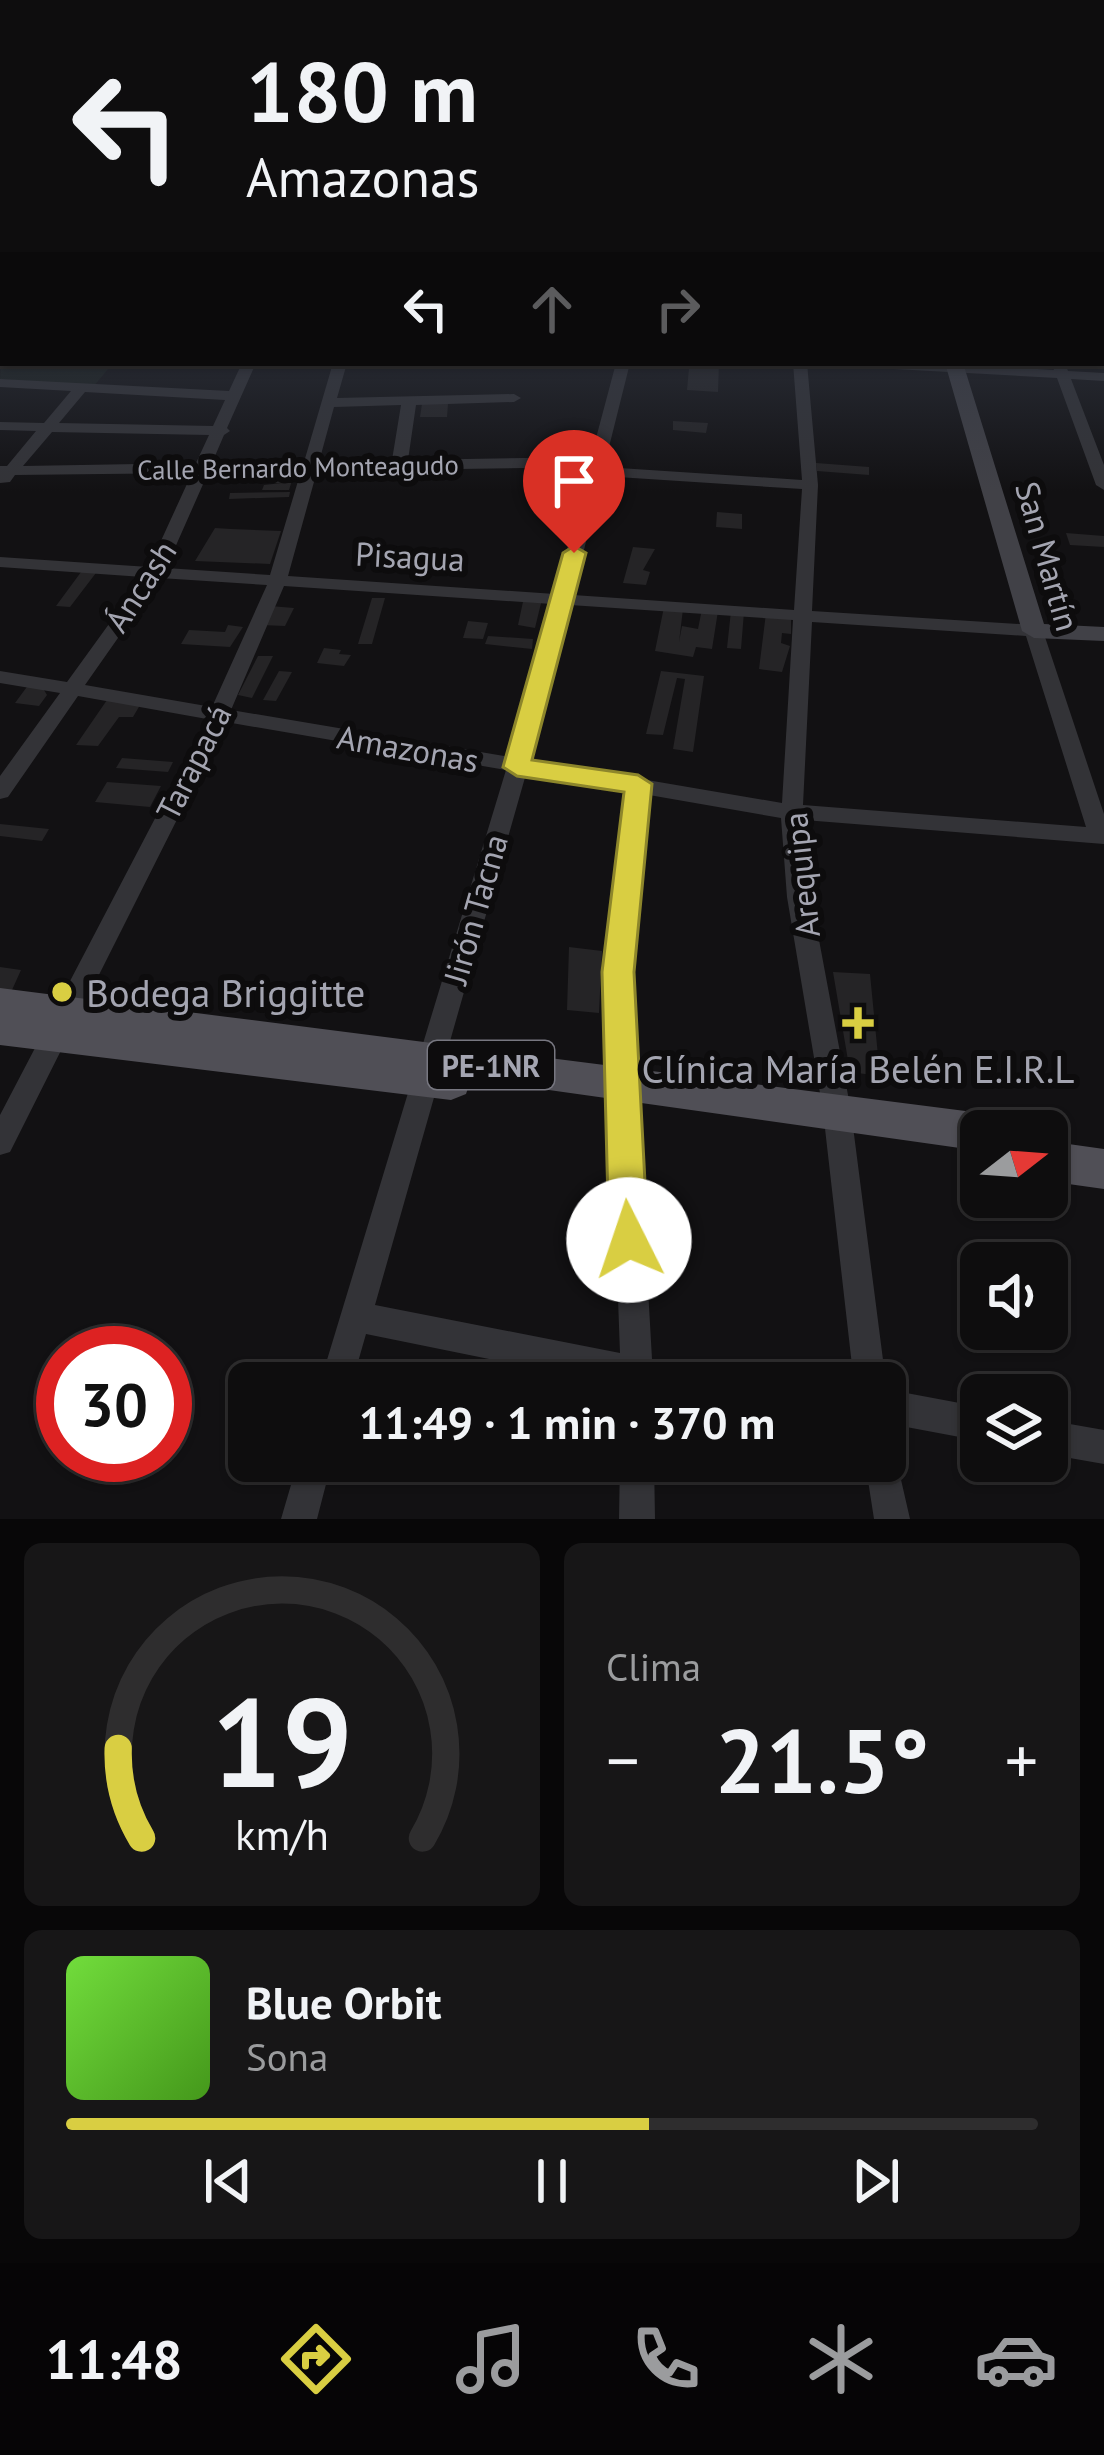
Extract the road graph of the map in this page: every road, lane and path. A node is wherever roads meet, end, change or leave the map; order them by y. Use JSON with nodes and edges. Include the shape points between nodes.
{"nodes":[{"id":1,"x":248,"y":366,"type":"edge"},
{"id":2,"x":339,"y":366,"type":"edge"},
{"id":3,"x":622,"y":366,"type":"edge"},
{"id":4,"x":800,"y":366,"type":"edge"},
{"id":5,"x":957,"y":367,"type":"edge"},
{"id":6,"x":1060,"y":368,"type":"edge"},
{"id":7,"x":1104,"y":377,"type":"edge"},
{"id":8,"x":0,"y":383,"type":"edge"},
{"id":9,"x":80,"y":389,"type":"junction"},
{"id":10,"x":234,"y":396,"type":"junction"},
{"id":11,"x":514,"y":398,"type":"dead end"},
{"id":12,"x":409,"y":401,"type":"junction"},
{"id":13,"x":329,"y":403,"type":"junction"},
{"id":14,"x":0,"y":426,"type":"edge"},
{"id":15,"x":47,"y":428,"type":"junction"},
{"id":16,"x":223,"y":431,"type":"junction"},
{"id":17,"x":399,"y":466,"type":"junction"},
{"id":18,"x":596,"y":466,"type":"junction"},
{"id":19,"x":202,"y":470,"type":"junction"},
{"id":20,"x":311,"y":471,"type":"junction"},
{"id":21,"x":4,"y":475,"type":"edge"},
{"id":22,"x":810,"y":485,"type":"junction"},
{"id":23,"x":1104,"y":485,"type":"edge"},
{"id":24,"x":0,"y":562,"type":"edge"},
{"id":25,"x":155,"y":572,"type":"junction"},
{"id":26,"x":277,"y":582,"type":"junction"},
{"id":27,"x":565,"y":598,"type":"junction"},
{"id":28,"x":805,"y":614,"type":"junction"},
{"id":29,"x":1034,"y":631,"type":"junction"},
{"id":30,"x":1104,"y":634,"type":"edge"},
{"id":31,"x":0,"y":677,"type":"edge"},
{"id":32,"x":71,"y":688,"type":"junction"},
{"id":33,"x":219,"y":715,"type":"junction"},
{"id":34,"x":517,"y":767,"type":"junction"},
{"id":35,"x":638,"y":784,"type":"junction"},
{"id":36,"x":0,"y":792,"type":"edge"},
{"id":37,"x":792,"y":812,"type":"junction"},
{"id":38,"x":1102,"y":836,"type":"edge"},
{"id":39,"x":0,"y":1004,"type":"edge"},
{"id":40,"x":60,"y":1026,"type":"junction"},
{"id":41,"x":0,"y":1029,"type":"edge"},
{"id":42,"x":428,"y":1067,"type":"junction"},
{"id":43,"x":620,"y":1095,"type":"junction"},
{"id":44,"x":838,"y":1121,"type":"junction"},
{"id":45,"x":960,"y":1130,"type":"edge"},
{"id":46,"x":0,"y":1143,"type":"edge"},
{"id":47,"x":1068,"y":1144,"type":"edge"},
{"id":48,"x":960,"y":1147,"type":"edge"},
{"id":49,"x":1104,"y":1149,"type":"edge"},
{"id":50,"x":1068,"y":1164,"type":"edge"},
{"id":51,"x":1104,"y":1169,"type":"edge"},
{"id":52,"x":355,"y":1316,"type":"junction"},
{"id":53,"x":342,"y":1362,"type":"edge"},
{"id":54,"x":564,"y":1362,"type":"edge"},
{"id":55,"x":636,"y":1362,"type":"edge"},
{"id":56,"x":867,"y":1362,"type":"edge"},
{"id":57,"x":906,"y":1410,"type":"edge"},
{"id":58,"x":960,"y":1420,"type":"edge"},
{"id":59,"x":1068,"y":1441,"type":"edge"},
{"id":60,"x":1104,"y":1448,"type":"edge"},
{"id":61,"x":309,"y":1482,"type":"edge"},
{"id":62,"x":637,"y":1482,"type":"edge"},
{"id":63,"x":886,"y":1482,"type":"edge"},
{"id":64,"x":299,"y":1519,"type":"edge"},
{"id":65,"x":637,"y":1519,"type":"edge"},
{"id":66,"x":892,"y":1519,"type":"edge"}],
"edges":[{"from":1,"to":10,"type":"street","name":"Áncash"},
{"from":2,"to":13,"type":"street","name":"Tarapacá"},
{"from":3,"to":18,"type":"street","name":"Jirón Tacna"},
{"from":4,"to":22,"type":"street","name":"Arequipa"},
{"from":5,"to":6,"type":"street"},
{"from":5,"to":29,"type":"street","name":"San Martín"},
{"from":6,"to":7,"type":"street"},
{"from":6,"to":23,"type":"street"},
{"from":8,"to":9,"type":"street"},
{"from":9,"to":10,"type":"street"},
{"from":9,"to":15,"type":"street"},
{"from":10,"to":16,"type":"street","name":"Áncash"},
{"from":11,"to":12,"type":"street"},
{"from":12,"to":13,"type":"street"},
{"from":12,"to":17,"type":"street"},
{"from":13,"to":20,"type":"street","name":"Tarapacá"},
{"from":14,"to":15,"type":"street"},
{"from":15,"to":16,"type":"street"},
{"from":15,"to":21,"type":"street"},
{"from":16,"to":19,"type":"street","name":"Áncash"},
{"from":17,"to":18,"type":"street","name":"Calle Bernardo Monteagudo"},
{"from":17,"to":20,"type":"street","name":"Calle Bernardo Monteagudo"},
{"from":18,"to":22,"type":"street","name":"Calle Bernardo Monteagudo"},
{"from":18,"to":27,"type":"street","name":"Jirón Tacna"},
{"from":19,"to":20,"type":"street","name":"Calle Bernardo Monteagudo"},
{"from":19,"to":21,"type":"street","name":"Calle Bernardo Monteagudo"},
{"from":19,"to":25,"type":"street","name":"Áncash"},
{"from":20,"to":26,"type":"street","name":"Tarapacá"},
{"from":22,"to":28,"type":"street","name":"Arequipa"},
{"from":24,"to":25,"type":"street","name":"Pisagua"},
{"from":25,"to":26,"type":"street","name":"Pisagua"},
{"from":25,"to":32,"type":"street","name":"Áncash"},
{"from":26,"to":27,"type":"street","name":"Pisagua"},
{"from":26,"to":33,"type":"street","name":"Tarapacá"},
{"from":27,"to":28,"type":"street","name":"Pisagua"},
{"from":27,"to":34,"type":"street","name":"Jirón Tacna"},
{"from":28,"to":29,"type":"street","name":"Pisagua"},
{"from":28,"to":37,"type":"street","name":"Arequipa"},
{"from":29,"to":30,"type":"street","name":"Pisagua"},
{"from":29,"to":38,"type":"street","name":"San Martín"},
{"from":31,"to":32,"type":"street","name":"Amazonas"},
{"from":32,"to":33,"type":"street","name":"Amazonas"},
{"from":32,"to":36,"type":"street","name":"Áncash"},
{"from":33,"to":34,"type":"street","name":"Amazonas"},
{"from":33,"to":40,"type":"street","name":"Tarapacá"},
{"from":34,"to":35,"type":"street","name":"Amazonas"},
{"from":34,"to":42,"type":"street","name":"Jirón Tacna"},
{"from":35,"to":37,"type":"street","name":"Amazonas"},
{"from":35,"to":43,"type":"street","via":[[618,972]]},
{"from":37,"to":38,"type":"street","name":"Amazonas"},
{"from":37,"to":44,"type":"street","name":"Arequipa"},
{"from":39,"to":40,"type":"main road","number":"PE-1NR"},
{"from":40,"to":41,"type":"main road","number":"PE-1NR"},
{"from":40,"to":42,"type":"main road","number":"PE-1NR"},
{"from":40,"to":46,"type":"street","name":"Tarapacá"},
{"from":42,"to":43,"type":"main road","number":"PE-1NR"},
{"from":42,"to":52,"type":"street","name":"Jirón Tacna"},
{"from":43,"to":44,"type":"main road","number":"PE-1NR"},
{"from":43,"to":55,"type":"street"},
{"from":44,"to":45,"type":"main road","number":"PE-1NR"},
{"from":44,"to":48,"type":"main road","number":"PE-1NR"},
{"from":44,"to":56,"type":"street","name":"Arequipa"},
{"from":47,"to":49,"type":"main road"},
{"from":50,"to":51,"type":"main road"},
{"from":52,"to":53,"type":"street","name":"Jirón Tacna"},
{"from":52,"to":54,"type":"street"},
{"from":57,"to":58,"type":"street"},
{"from":59,"to":60,"type":"street"},
{"from":61,"to":64,"type":"street"},
{"from":62,"to":65,"type":"street"},
{"from":63,"to":66,"type":"street"}]}
